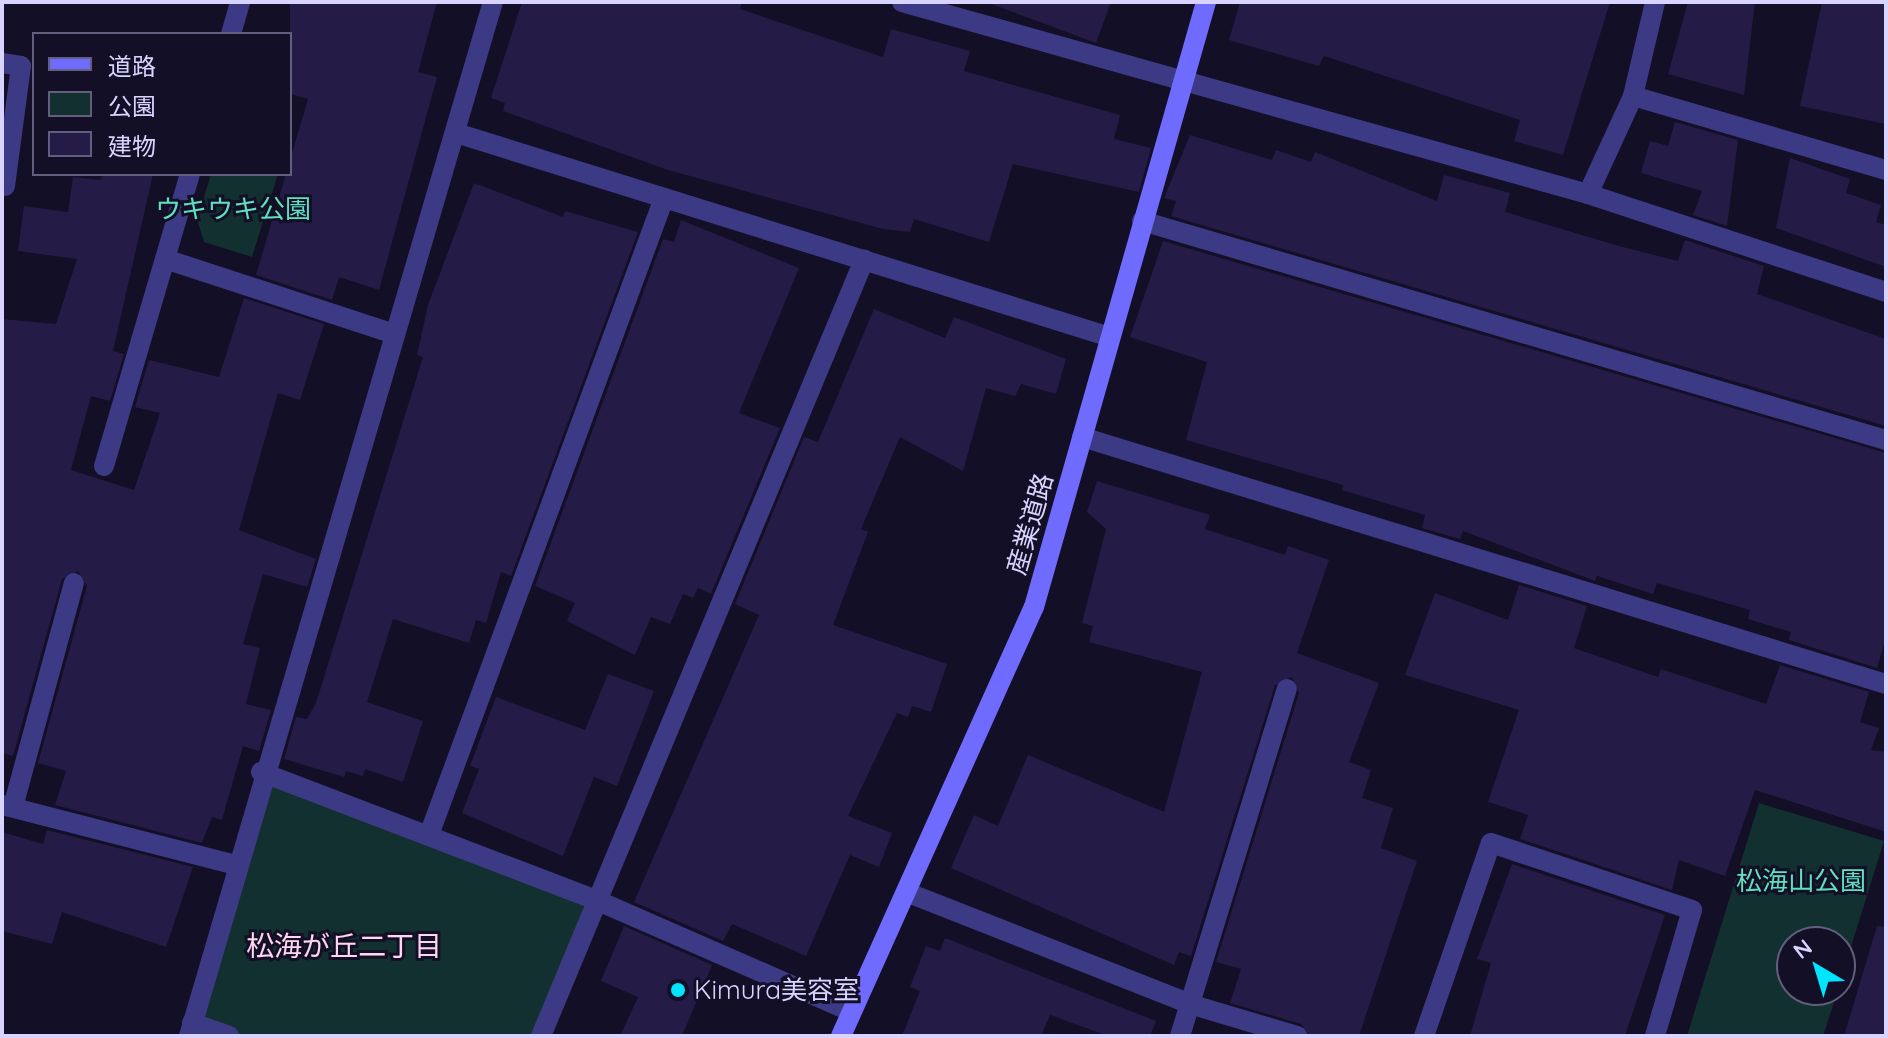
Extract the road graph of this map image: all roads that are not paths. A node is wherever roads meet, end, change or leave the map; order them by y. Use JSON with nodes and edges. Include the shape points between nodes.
{"nodes":[{"id":1,"x":240,"y":2,"type":"edge"},
{"id":2,"x":493,"y":2,"type":"edge"},
{"id":3,"x":902,"y":2,"type":"edge"},
{"id":4,"x":1206,"y":2,"type":"edge"},
{"id":5,"x":1655,"y":2,"type":"edge"},
{"id":6,"x":954,"y":10,"type":"edge"},
{"id":7,"x":232,"y":32,"type":"edge"},
{"id":8,"x":2,"y":63,"type":"edge"},
{"id":9,"x":1185,"y":77,"type":"junction"},
{"id":10,"x":1633,"y":96,"type":"junction"},
{"id":11,"x":456,"y":133,"type":"junction"},
{"id":12,"x":1886,"y":170,"type":"edge"},
{"id":13,"x":189,"y":176,"type":"edge"},
{"id":14,"x":5,"y":186,"type":"dead end"},
{"id":15,"x":1588,"y":194,"type":"junction"},
{"id":16,"x":664,"y":198,"type":"junction"},
{"id":17,"x":1142,"y":221,"type":"junction"},
{"id":18,"x":165,"y":259,"type":"junction"},
{"id":19,"x":864,"y":260,"type":"junction"},
{"id":20,"x":1886,"y":292,"type":"edge"},
{"id":21,"x":395,"y":334,"type":"junction"},
{"id":22,"x":1110,"y":337,"type":"junction"},
{"id":23,"x":1082,"y":437,"type":"junction"},
{"id":24,"x":1886,"y":440,"type":"edge"},
{"id":25,"x":104,"y":466,"type":"dead end"},
{"id":26,"x":74,"y":583,"type":"dead end"},
{"id":27,"x":1886,"y":684,"type":"edge"},
{"id":28,"x":1287,"y":689,"type":"dead end"},
{"id":29,"x":261,"y":772,"type":"junction"},
{"id":30,"x":7,"y":806,"type":"edge"},
{"id":31,"x":429,"y":835,"type":"junction"},
{"id":32,"x":236,"y":865,"type":"junction"},
{"id":33,"x":906,"y":892,"type":"junction"},
{"id":34,"x":596,"y":900,"type":"junction"},
{"id":35,"x":1193,"y":1005,"type":"junction"},
{"id":36,"x":852,"y":1012,"type":"junction"},
{"id":37,"x":190,"y":1029,"type":"edge"},
{"id":38,"x":229,"y":1036,"type":"edge"},
{"id":39,"x":541,"y":1036,"type":"edge"},
{"id":40,"x":841,"y":1036,"type":"edge"},
{"id":41,"x":1180,"y":1036,"type":"edge"},
{"id":42,"x":1297,"y":1036,"type":"edge"},
{"id":43,"x":1424,"y":1036,"type":"edge"},
{"id":44,"x":1655,"y":1036,"type":"edge"}],
"edges":[{"from":1,"to":7,"type":"street"},
{"from":2,"to":11,"type":"street"},
{"from":3,"to":6,"type":"street"},
{"from":4,"to":9,"type":"street","name":"産業道路"},
{"from":5,"to":10,"type":"street"},
{"from":6,"to":9,"type":"street"},
{"from":8,"to":14,"type":"street","via":[[21,66]]},
{"from":9,"to":15,"type":"street"},
{"from":9,"to":17,"type":"street","name":"産業道路"},
{"from":10,"to":12,"type":"street"},
{"from":10,"to":15,"type":"street"},
{"from":11,"to":16,"type":"street"},
{"from":11,"to":21,"type":"street"},
{"from":13,"to":18,"type":"street"},
{"from":15,"to":20,"type":"street"},
{"from":16,"to":19,"type":"street"},
{"from":16,"to":31,"type":"street"},
{"from":17,"to":22,"type":"street","name":"産業道路"},
{"from":17,"to":24,"type":"street"},
{"from":18,"to":21,"type":"street"},
{"from":18,"to":25,"type":"street"},
{"from":19,"to":22,"type":"street"},
{"from":19,"to":34,"type":"street"},
{"from":21,"to":29,"type":"street"},
{"from":22,"to":23,"type":"street","name":"産業道路"},
{"from":23,"to":27,"type":"street"},
{"from":23,"to":33,"type":"street","name":"産業道路","via":[[1034,607]]},
{"from":26,"to":30,"type":"street"},
{"from":28,"to":35,"type":"street"},
{"from":29,"to":31,"type":"street"},
{"from":29,"to":32,"type":"street"},
{"from":30,"to":32,"type":"street"},
{"from":31,"to":34,"type":"street"},
{"from":32,"to":37,"type":"street"},
{"from":33,"to":35,"type":"street"},
{"from":33,"to":36,"type":"street","name":"産業道路"},
{"from":34,"to":36,"type":"street"},
{"from":34,"to":39,"type":"street"},
{"from":35,"to":41,"type":"street"},
{"from":35,"to":42,"type":"street"},
{"from":36,"to":40,"type":"street","name":"産業道路"},
{"from":37,"to":38,"type":"street"},
{"from":43,"to":44,"type":"street","via":[[1491,843],[1692,910]]}]}
